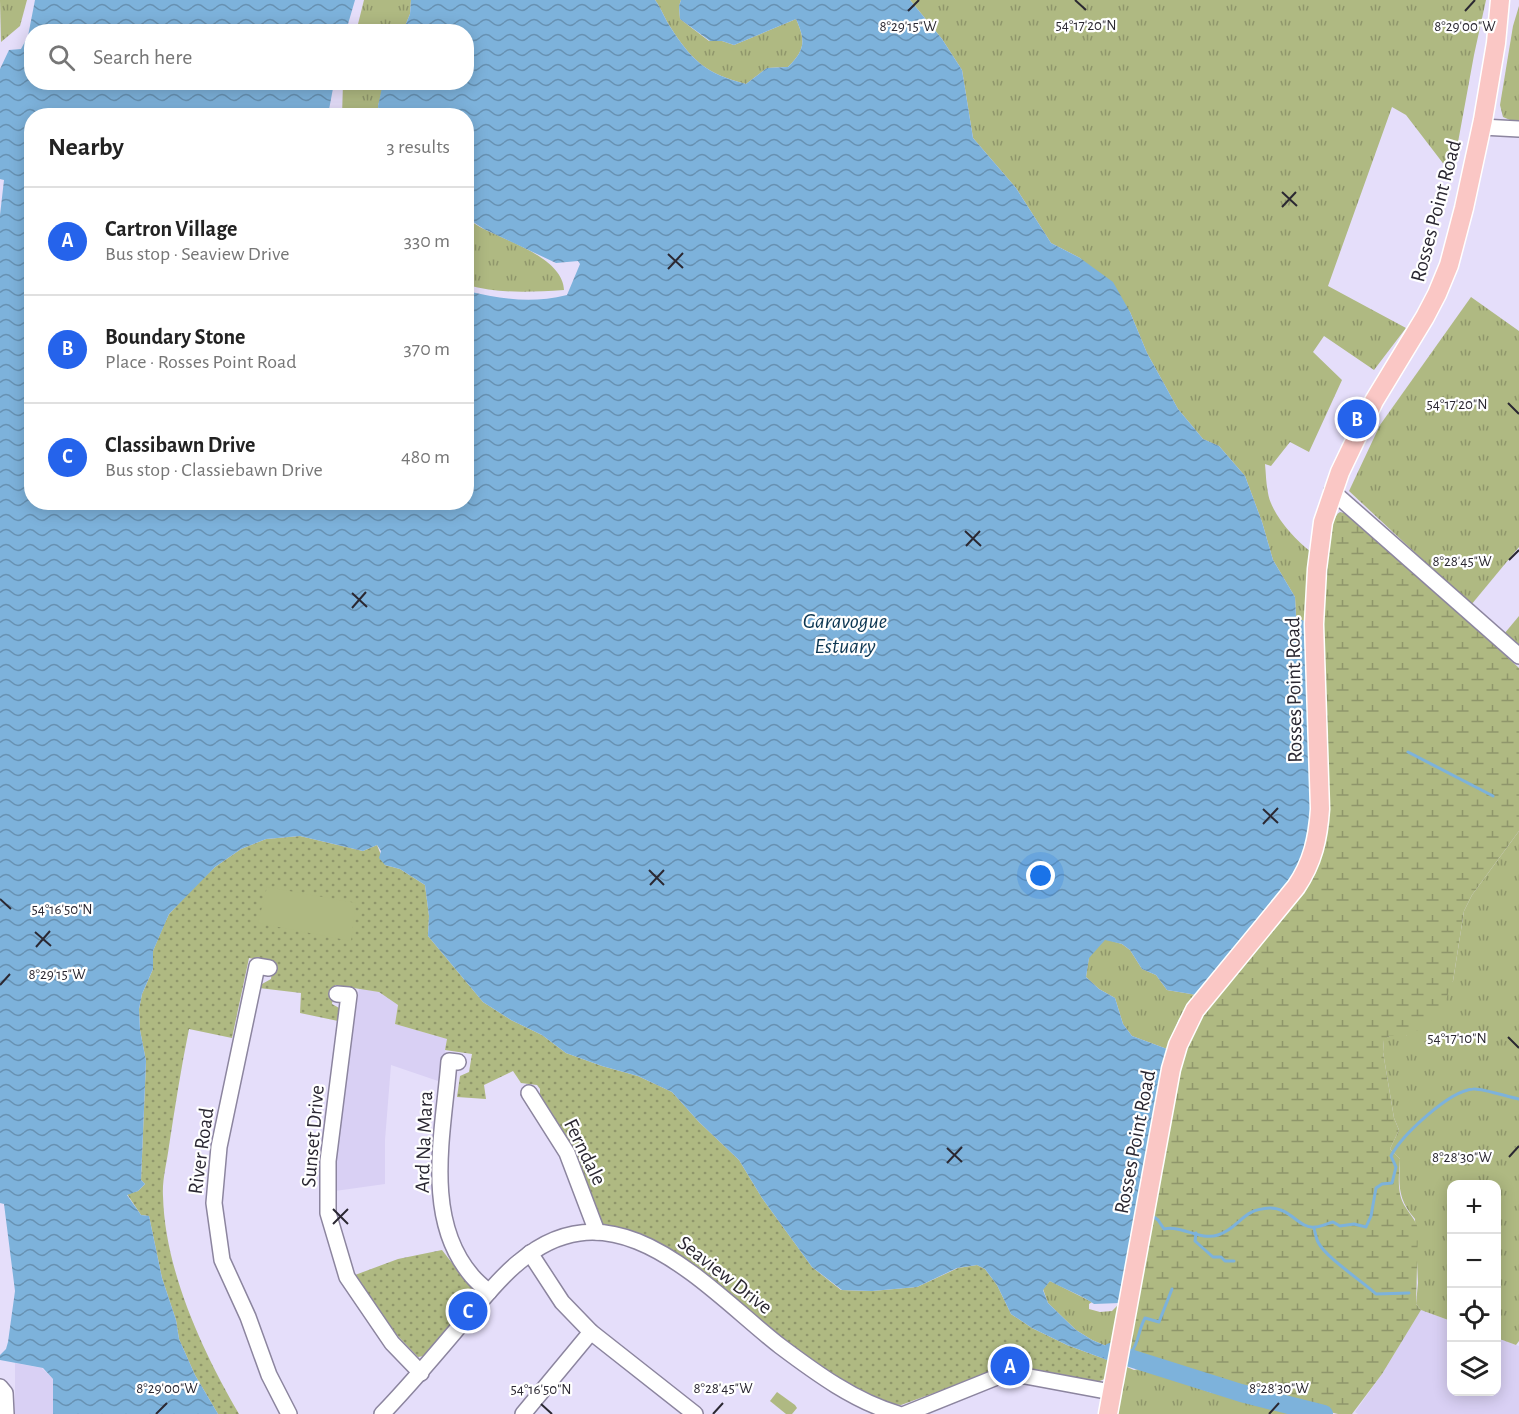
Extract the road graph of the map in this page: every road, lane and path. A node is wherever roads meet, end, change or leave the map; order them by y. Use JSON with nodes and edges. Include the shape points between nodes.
{"nodes":[{"id":1,"x":1500,"y":0,"type":"edge"},
{"id":2,"x":1482,"y":127,"type":"junction"},
{"id":3,"x":1519,"y":129,"type":"edge"},
{"id":4,"x":1332,"y":491,"type":"junction"},
{"id":5,"x":1519,"y":656,"type":"edge"},
{"id":6,"x":269,"y":968,"type":"dead end"},
{"id":7,"x":337,"y":994,"type":"dead end"},
{"id":8,"x":458,"y":1062,"type":"dead end"},
{"id":9,"x":529,"y":1093,"type":"dead end"},
{"id":10,"x":597,"y":1232,"type":"junction"},
{"id":11,"x":530,"y":1253,"type":"junction"},
{"id":12,"x":489,"y":1292,"type":"junction"},
{"id":13,"x":591,"y":1332,"type":"junction"},
{"id":14,"x":421,"y":1373,"type":"junction"},
{"id":15,"x":0,"y":1387,"type":"edge"},
{"id":16,"x":1111,"y":1392,"type":"junction"},
{"id":17,"x":942,"y":1407,"type":"edge"},
{"id":18,"x":6,"y":1414,"type":"edge"},
{"id":19,"x":289,"y":1414,"type":"edge"},
{"id":20,"x":382,"y":1414,"type":"edge"},
{"id":21,"x":523,"y":1414,"type":"edge"},
{"id":22,"x":695,"y":1414,"type":"edge"},
{"id":23,"x":898,"y":1414,"type":"edge"},
{"id":24,"x":905,"y":1414,"type":"edge"},
{"id":25,"x":1108,"y":1414,"type":"edge"}],
"edges":[{"from":1,"to":2,"type":"main road","name":"Rosses Point Road"},
{"from":2,"to":3,"type":"street"},
{"from":2,"to":4,"type":"main road","name":"Rosses Point Road","via":[[1443,282],[1374,401]]},
{"from":4,"to":5,"type":"street"},
{"from":4,"to":16,"type":"main road","name":"Rosses Point Road","via":[[1323,522],[1314,624],[1320,809],[1314,853],[1296,887],[1195,1010],[1178,1044]]},
{"from":6,"to":19,"type":"street","name":"River Road","via":[[256,966],[219,1147],[214,1203],[222,1260]]},
{"from":7,"to":14,"type":"street","name":"Sunset Drive","via":[[349,995],[328,1161],[328,1213],[347,1277],[392,1343]]},
{"from":8,"to":12,"type":"street","name":"Ard Na Mara","via":[[449,1061],[441,1190],[449,1238],[472,1276]]},
{"from":9,"to":10,"type":"street","name":"Ferndale","via":[[567,1153]]},
{"from":10,"to":11,"type":"street","name":"Seaview Drive","via":[[572,1234]]},
{"from":10,"to":23,"type":"street","name":"Seaview Drive","via":[[627,1238],[676,1261],[824,1378],[870,1404]]},
{"from":11,"to":12,"type":"street","name":"Seaview Drive"},
{"from":11,"to":13,"type":"street","via":[[562,1302]]},
{"from":12,"to":14,"type":"street","name":"Seaview Drive"},
{"from":13,"to":21,"type":"street"},
{"from":13,"to":22,"type":"street"},
{"from":14,"to":20,"type":"street","name":"Seaview Drive"},
{"from":15,"to":18,"type":"street","via":[[5,1393]]},
{"from":16,"to":17,"type":"street","via":[[1010,1374],[983,1382]]},
{"from":16,"to":25,"type":"main road","name":"Rosses Point Road"},
{"from":17,"to":24,"type":"street"}]}
